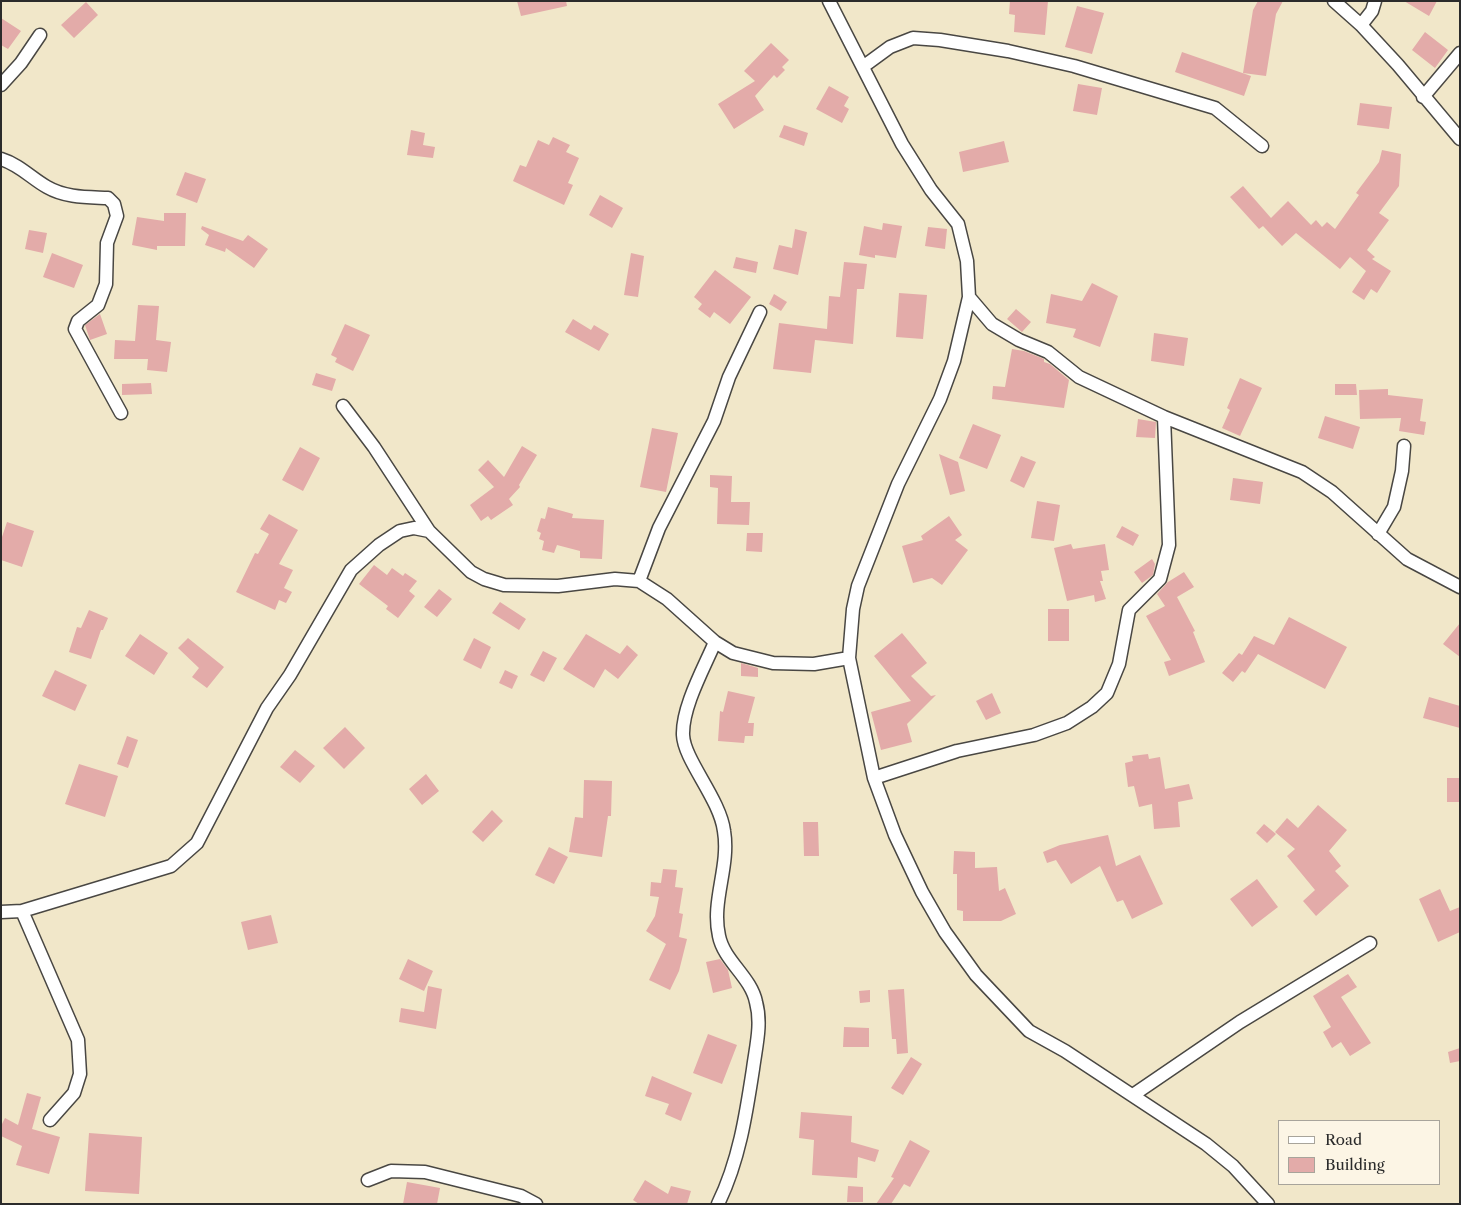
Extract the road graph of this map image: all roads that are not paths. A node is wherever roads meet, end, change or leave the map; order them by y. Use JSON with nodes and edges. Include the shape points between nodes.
{"nodes":[{"id":1,"x":829,"y":1,"type":"edge"},
{"id":2,"x":1334,"y":1,"type":"edge"},
{"id":3,"x":1375,"y":1,"type":"edge"},
{"id":4,"x":1361,"y":25,"type":"junction"},
{"id":5,"x":40,"y":35,"type":"dead end"},
{"id":6,"x":1460,"y":53,"type":"edge"},
{"id":7,"x":864,"y":66,"type":"junction"},
{"id":8,"x":1,"y":85,"type":"edge"},
{"id":9,"x":1423,"y":97,"type":"junction"},
{"id":10,"x":1460,"y":140,"type":"edge"},
{"id":11,"x":1262,"y":146,"type":"dead end"},
{"id":12,"x":1,"y":159,"type":"edge"},
{"id":13,"x":969,"y":297,"type":"junction"},
{"id":14,"x":760,"y":312,"type":"dead end"},
{"id":15,"x":343,"y":406,"type":"dead end"},
{"id":16,"x":120,"y":412,"type":"dead end"},
{"id":17,"x":1164,"y":417,"type":"junction"},
{"id":18,"x":1404,"y":446,"type":"dead end"},
{"id":19,"x":429,"y":531,"type":"junction"},
{"id":20,"x":1378,"y":534,"type":"junction"},
{"id":21,"x":639,"y":581,"type":"junction"},
{"id":22,"x":1460,"y":587,"type":"edge"},
{"id":23,"x":715,"y":642,"type":"junction"},
{"id":24,"x":849,"y":658,"type":"junction"},
{"id":25,"x":874,"y":778,"type":"junction"},
{"id":26,"x":22,"y":911,"type":"junction"},
{"id":27,"x":1,"y":912,"type":"edge"},
{"id":28,"x":1370,"y":943,"type":"dead end"},
{"id":29,"x":1133,"y":1095,"type":"junction"},
{"id":30,"x":50,"y":1120,"type":"dead end"},
{"id":31,"x":368,"y":1180,"type":"dead end"},
{"id":32,"x":536,"y":1204,"type":"edge"},
{"id":33,"x":718,"y":1204,"type":"edge"},
{"id":34,"x":1268,"y":1204,"type":"edge"}],
"edges":[{"from":1,"to":7,"type":"street"},
{"from":2,"to":4,"type":"street"},
{"from":3,"to":4,"type":"street"},
{"from":4,"to":9,"type":"street"},
{"from":5,"to":8,"type":"street"},
{"from":6,"to":9,"type":"street"},
{"from":7,"to":11,"type":"street","via":[[890,47],[913,38],[1008,51],[1074,66],[1215,108]]},
{"from":7,"to":13,"type":"street","via":[[902,144],[931,190],[958,224],[967,261]]},
{"from":9,"to":10,"type":"street"},
{"from":12,"to":16,"type":"street","via":[[22,168],[48,188],[69,195],[108,198],[114,204],[117,216],[107,243],[106,284],[98,305],[78,321],[75,329]]},
{"from":13,"to":17,"type":"street","via":[[992,324],[1048,352],[1079,377]]},
{"from":13,"to":24,"type":"street","via":[[954,361],[940,399],[898,484],[858,586]]},
{"from":14,"to":21,"type":"street","via":[[729,377],[714,421],[659,528]]},
{"from":15,"to":19,"type":"street"},
{"from":17,"to":20,"type":"street","via":[[1302,472],[1332,492]]},
{"from":17,"to":25,"type":"street","via":[[1169,545],[1160,579],[1129,610],[1119,664],[1107,693],[1067,723],[1034,735],[957,751]]},
{"from":18,"to":20,"type":"street","via":[[1394,507]]},
{"from":19,"to":21,"type":"street","via":[[472,572],[504,585],[558,586],[615,579]]},
{"from":19,"to":26,"type":"street","via":[[414,528],[400,532],[379,545],[351,570],[295,667],[267,708],[197,843],[171,866]]},
{"from":20,"to":22,"type":"street","via":[[1407,559]]},
{"from":21,"to":23,"type":"street","via":[[667,599]]},
{"from":23,"to":24,"type":"street","via":[[733,653],[773,663],[814,664]]},
{"from":23,"to":33,"type":"street","via":[[685,717],[682,736],[717,806],[724,831],[726,856],[716,910],[719,938],[756,1000],[760,1024],[741,1143]]},
{"from":24,"to":25,"type":"street"},
{"from":25,"to":29,"type":"street","via":[[922,892],[945,932],[976,975],[1029,1031]]},
{"from":26,"to":27,"type":"street"},
{"from":26,"to":30,"type":"street","via":[[78,1040],[80,1074],[74,1093]]},
{"from":28,"to":29,"type":"street","via":[[1240,1022]]},
{"from":29,"to":34,"type":"street","via":[[1233,1166]]},
{"from":31,"to":32,"type":"street","via":[[391,1171],[425,1172],[521,1196]]}]}
